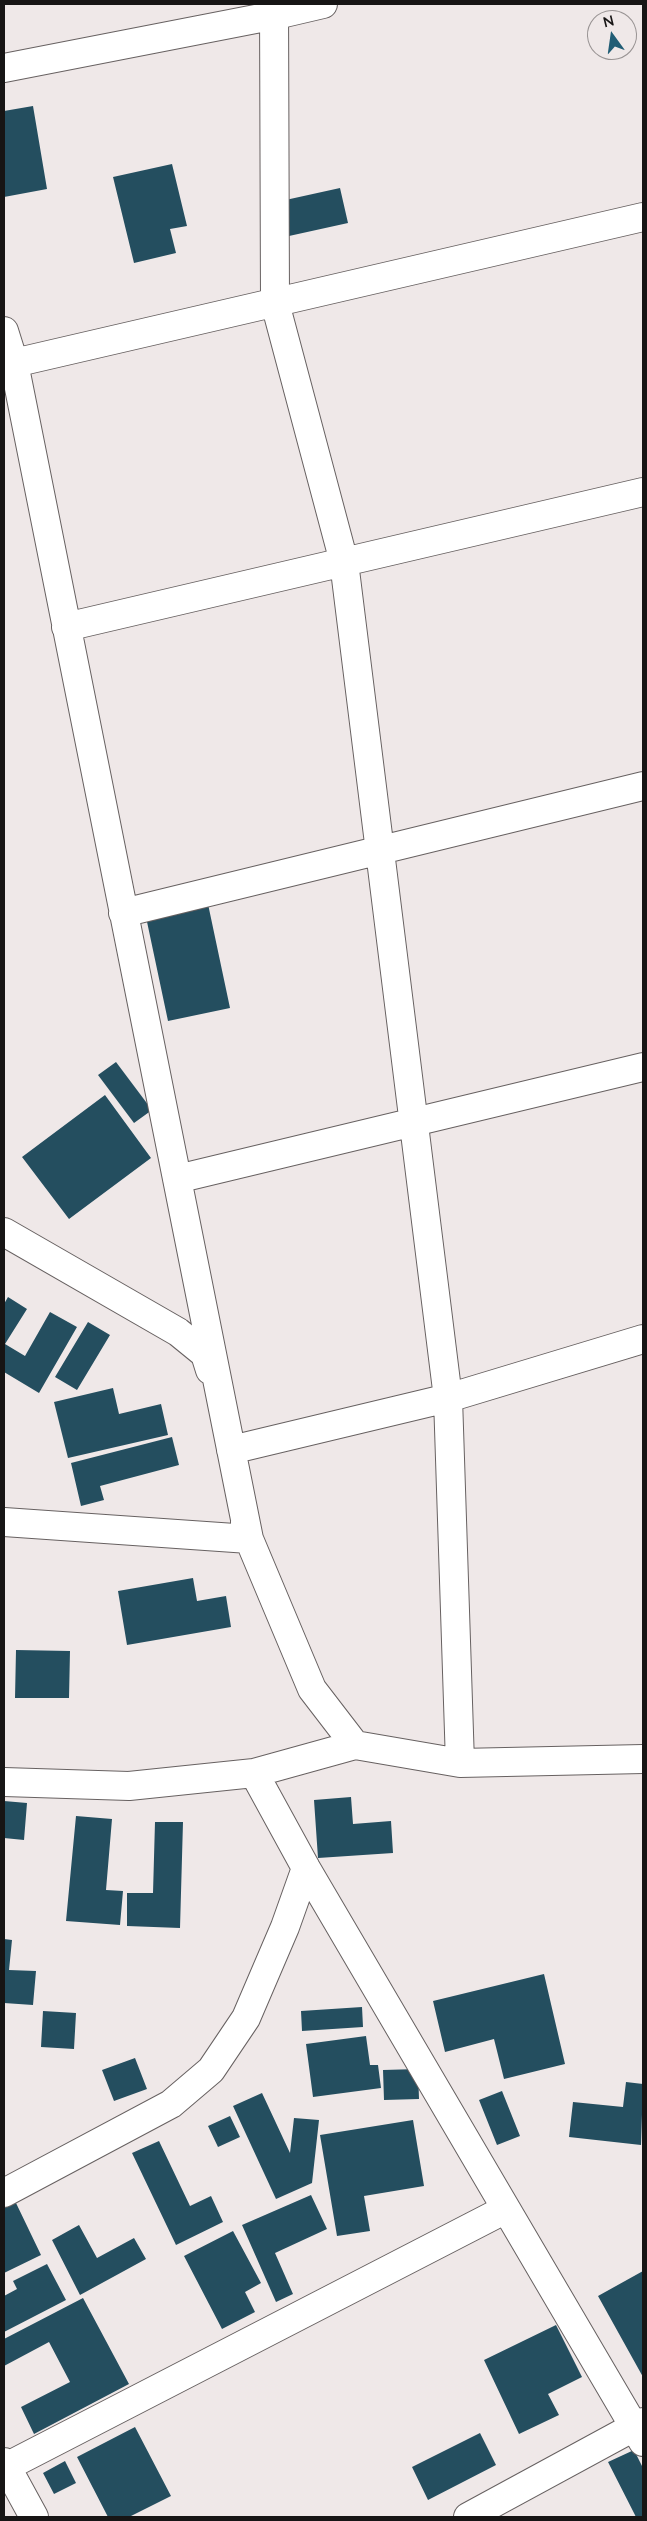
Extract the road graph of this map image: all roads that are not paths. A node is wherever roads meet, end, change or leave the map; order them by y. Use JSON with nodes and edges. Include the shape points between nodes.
{"nodes":[{"id":1,"x":323,"y":4,"type":"edge"},
{"id":2,"x":275,"y":9,"type":"edge"},
{"id":3,"x":4,"y":68,"type":"edge"},
{"id":4,"x":643,"y":217,"type":"edge"},
{"id":5,"x":275,"y":303,"type":"junction"},
{"id":6,"x":4,"y":330,"type":"edge"},
{"id":7,"x":14,"y":363,"type":"junction"},
{"id":8,"x":643,"y":492,"type":"edge"},
{"id":9,"x":344,"y":562,"type":"junction"},
{"id":10,"x":66,"y":627,"type":"junction"},
{"id":11,"x":643,"y":786,"type":"edge"},
{"id":12,"x":380,"y":850,"type":"junction"},
{"id":13,"x":124,"y":913,"type":"junction"},
{"id":14,"x":643,"y":1067,"type":"edge"},
{"id":15,"x":414,"y":1122,"type":"junction"},
{"id":16,"x":177,"y":1179,"type":"junction"},
{"id":17,"x":4,"y":1232,"type":"edge"},
{"id":18,"x":643,"y":1338,"type":"edge"},
{"id":19,"x":448,"y":1398,"type":"junction"},
{"id":20,"x":231,"y":1450,"type":"junction"},
{"id":21,"x":4,"y":1522,"type":"edge"},
{"id":22,"x":249,"y":1539,"type":"junction"},
{"id":23,"x":355,"y":1745,"type":"junction"},
{"id":24,"x":643,"y":1759,"type":"edge"},
{"id":25,"x":460,"y":1763,"type":"junction"},
{"id":26,"x":254,"y":1773,"type":"junction"},
{"id":27,"x":4,"y":1782,"type":"edge"},
{"id":28,"x":306,"y":1868,"type":"junction"},
{"id":29,"x":4,"y":2193,"type":"edge"},
{"id":30,"x":506,"y":2209,"type":"junction"},
{"id":31,"x":640,"y":2430,"type":"edge"},
{"id":32,"x":5,"y":2466,"type":"edge"},
{"id":33,"x":34,"y":2517,"type":"edge"},
{"id":34,"x":468,"y":2517,"type":"edge"}],
"edges":[{"from":1,"to":2,"type":"street"},
{"from":2,"to":3,"type":"street"},
{"from":2,"to":5,"type":"street"},
{"from":4,"to":5,"type":"street"},
{"from":5,"to":7,"type":"street"},
{"from":5,"to":9,"type":"street"},
{"from":6,"to":7,"type":"street"},
{"from":7,"to":10,"type":"street"},
{"from":8,"to":9,"type":"street"},
{"from":9,"to":10,"type":"street"},
{"from":9,"to":12,"type":"street"},
{"from":10,"to":13,"type":"street"},
{"from":11,"to":12,"type":"street"},
{"from":12,"to":13,"type":"street"},
{"from":12,"to":15,"type":"street"},
{"from":13,"to":16,"type":"street"},
{"from":14,"to":15,"type":"street"},
{"from":15,"to":16,"type":"street"},
{"from":15,"to":19,"type":"street"},
{"from":16,"to":20,"type":"street"},
{"from":17,"to":22,"type":"street","via":[[178,1332],[205,1354],[218,1392]]},
{"from":18,"to":19,"type":"street"},
{"from":19,"to":20,"type":"street"},
{"from":19,"to":25,"type":"street"},
{"from":20,"to":22,"type":"street"},
{"from":21,"to":22,"type":"street"},
{"from":22,"to":23,"type":"street","via":[[312,1689]]},
{"from":23,"to":25,"type":"street"},
{"from":23,"to":26,"type":"street"},
{"from":24,"to":25,"type":"street"},
{"from":26,"to":27,"type":"street","via":[[129,1786]]},
{"from":26,"to":28,"type":"street"},
{"from":28,"to":29,"type":"street","via":[[246,2018],[211,2070],[171,2104]]},
{"from":28,"to":30,"type":"street"},
{"from":30,"to":31,"type":"street"},
{"from":30,"to":32,"type":"street"},
{"from":31,"to":34,"type":"street"},
{"from":32,"to":33,"type":"street"}]}
